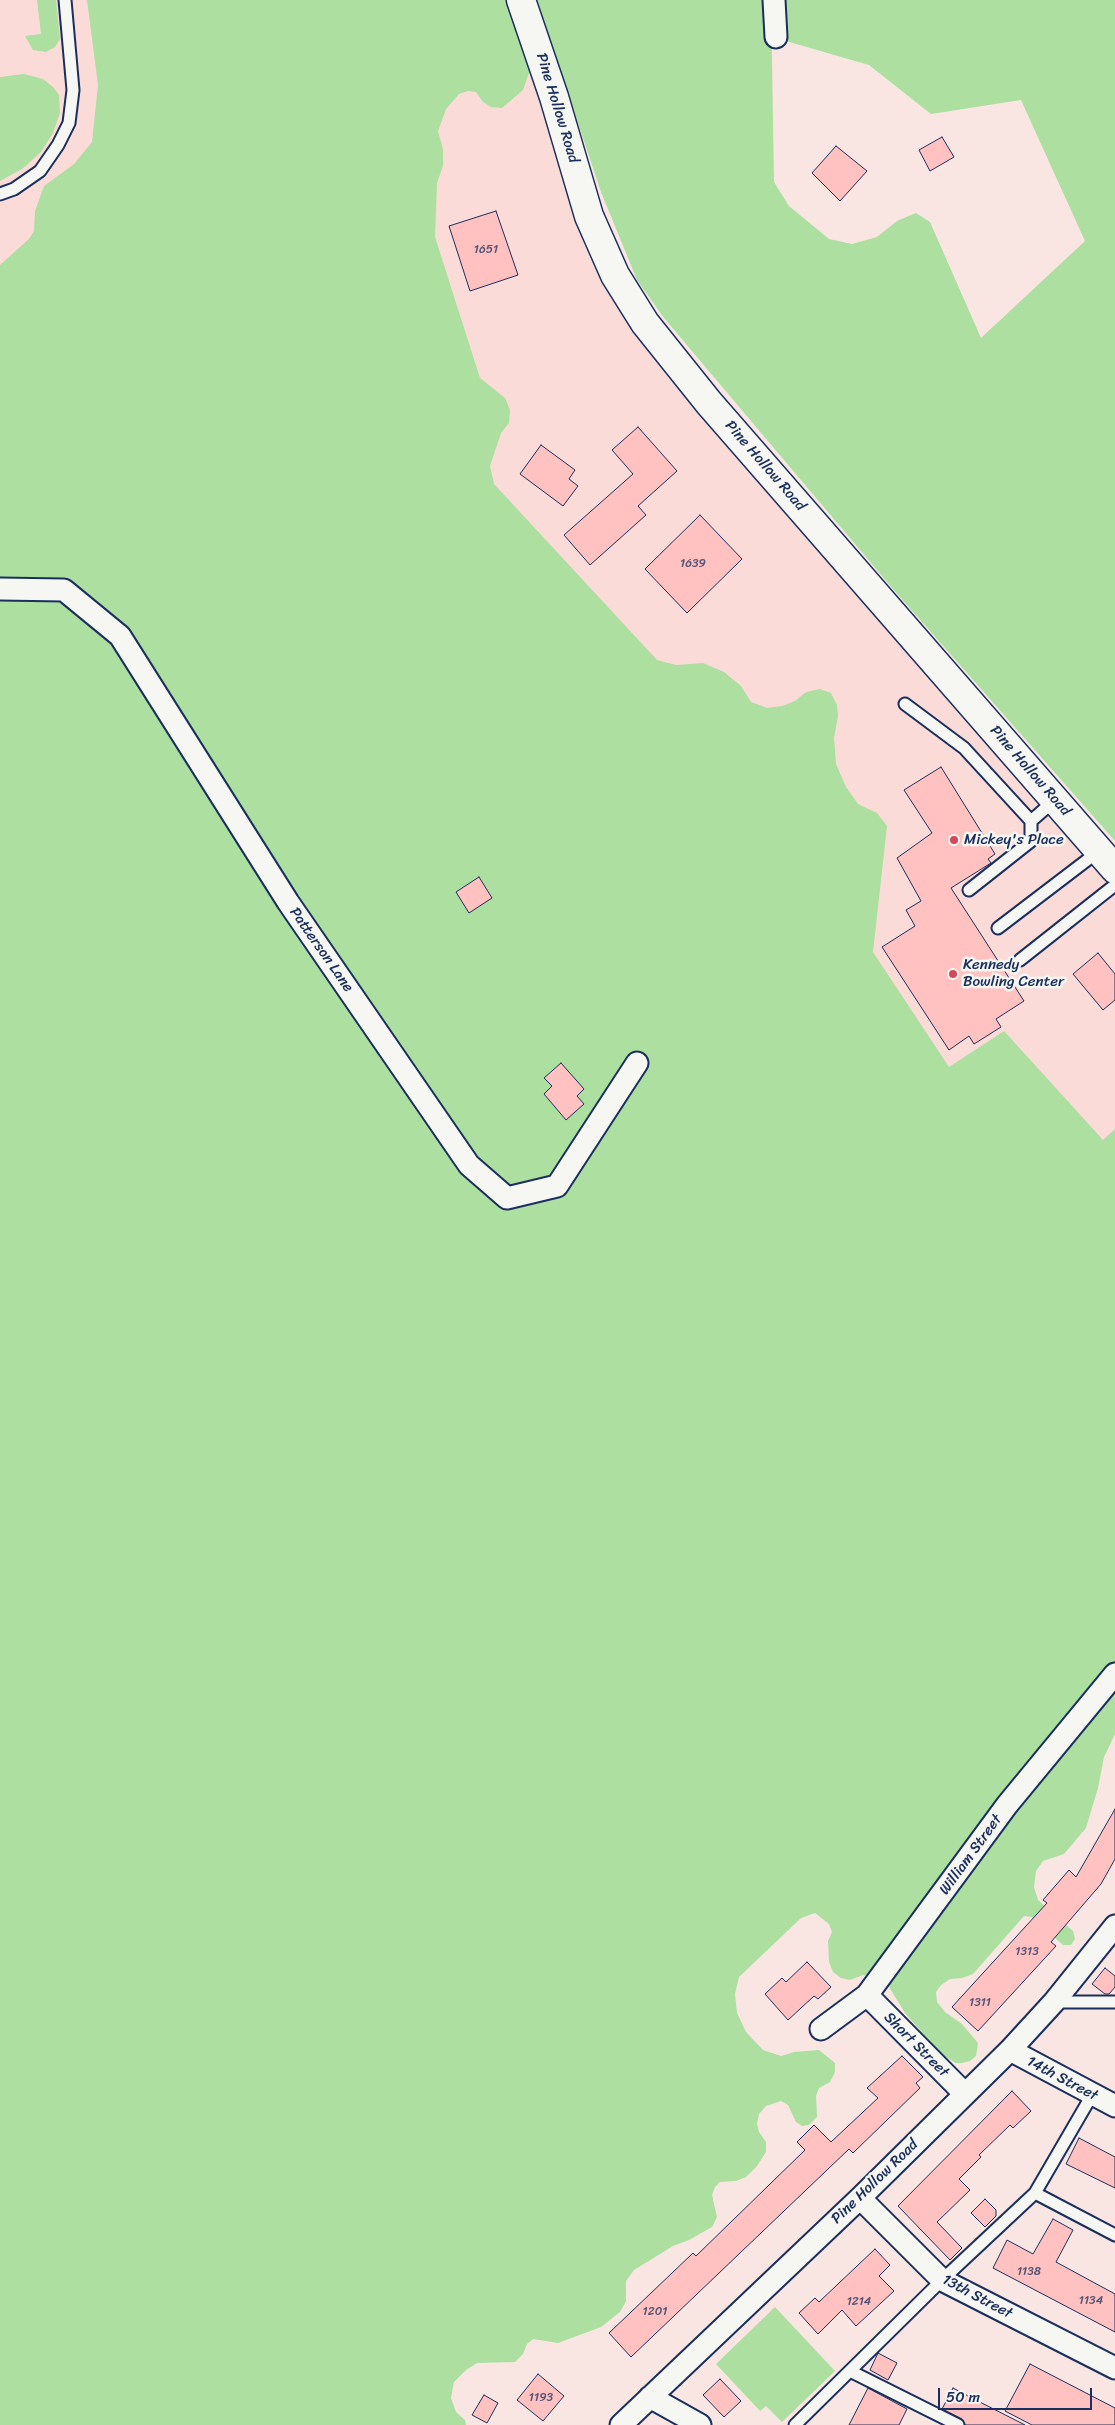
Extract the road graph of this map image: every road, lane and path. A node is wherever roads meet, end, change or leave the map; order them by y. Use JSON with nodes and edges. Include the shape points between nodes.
{"nodes":[{"id":1,"x":65,"y":0,"type":"edge"},
{"id":2,"x":521,"y":0,"type":"edge"},
{"id":3,"x":774,"y":0,"type":"edge"},
{"id":4,"x":776,"y":37,"type":"dead end"},
{"id":5,"x":0,"y":194,"type":"edge"},
{"id":6,"x":0,"y":589,"type":"edge"},
{"id":7,"x":905,"y":704,"type":"dead end"},
{"id":8,"x":1056,"y":800,"type":"junction"},
{"id":9,"x":1031,"y":821,"type":"junction"},
{"id":10,"x":1107,"y":860,"type":"edge"},
{"id":11,"x":1115,"y":884,"type":"edge"},
{"id":12,"x":969,"y":890,"type":"dead end"},
{"id":13,"x":998,"y":928,"type":"dead end"},
{"id":14,"x":1020,"y":960,"type":"dead end"},
{"id":15,"x":637,"y":1063,"type":"dead end"},
{"id":16,"x":1115,"y":1674,"type":"edge"},
{"id":17,"x":1115,"y":1926,"type":"edge"},
{"id":18,"x":867,"y":1995,"type":"junction"},
{"id":19,"x":1054,"y":2002,"type":"junction"},
{"id":20,"x":1115,"y":2002,"type":"edge"},
{"id":21,"x":821,"y":2029,"type":"dead end"},
{"id":22,"x":1010,"y":2050,"type":"junction"},
{"id":23,"x":965,"y":2094,"type":"junction"},
{"id":24,"x":1092,"y":2095,"type":"junction"},
{"id":25,"x":1115,"y":2106,"type":"edge"},
{"id":26,"x":1035,"y":2193,"type":"junction"},
{"id":27,"x":860,"y":2198,"type":"junction"},
{"id":28,"x":1115,"y":2235,"type":"edge"},
{"id":29,"x":942,"y":2280,"type":"junction"},
{"id":30,"x":1115,"y":2368,"type":"edge"},
{"id":31,"x":850,"y":2371,"type":"junction"},
{"id":32,"x":650,"y":2397,"type":"junction"},
{"id":33,"x":621,"y":2425,"type":"edge"},
{"id":34,"x":700,"y":2425,"type":"edge"},
{"id":35,"x":795,"y":2425,"type":"edge"},
{"id":36,"x":958,"y":2425,"type":"edge"}],
"edges":[{"from":1,"to":5,"type":"lane","via":[[73,90],[69,123],[40,171],[14,189]]},
{"from":2,"to":8,"type":"street","name":"Pine Hollow Road","via":[[589,216],[615,275],[645,323],[709,403]]},
{"from":3,"to":4,"type":"street"},
{"from":6,"to":15,"type":"street","name":"Patterson Lane","via":[[64,590],[120,636],[288,902],[469,1165],[507,1198],[557,1186]]},
{"from":7,"to":9,"type":"lane","via":[[964,748]]},
{"from":8,"to":9,"type":"lane"},
{"from":8,"to":10,"type":"street","name":"Pine Hollow Road"},
{"from":9,"to":12,"type":"lane","via":[[1031,841]]},
{"from":10,"to":13,"type":"lane"},
{"from":11,"to":14,"type":"lane"},
{"from":16,"to":18,"type":"street","name":"William Street","via":[[1007,1805]]},
{"from":17,"to":19,"type":"street","name":"Pine Hollow Road"},
{"from":18,"to":21,"type":"street","name":"William Street"},
{"from":18,"to":23,"type":"street","name":"Short Street"},
{"from":19,"to":20,"type":"lane"},
{"from":19,"to":22,"type":"street","name":"Pine Hollow Road"},
{"from":22,"to":23,"type":"street","name":"Pine Hollow Road"},
{"from":22,"to":24,"type":"street","name":"14th Street"},
{"from":23,"to":27,"type":"street","name":"Pine Hollow Road"},
{"from":24,"to":25,"type":"street","name":"14th Street"},
{"from":24,"to":26,"type":"lane"},
{"from":26,"to":28,"type":"lane"},
{"from":26,"to":29,"type":"lane"},
{"from":27,"to":29,"type":"street","name":"13th Street"},
{"from":27,"to":32,"type":"street","name":"Pine Hollow Road"},
{"from":29,"to":30,"type":"street","name":"13th Street"},
{"from":29,"to":31,"type":"lane"},
{"from":31,"to":35,"type":"lane"},
{"from":31,"to":36,"type":"lane"},
{"from":32,"to":33,"type":"street","name":"Pine Hollow Road"},
{"from":32,"to":34,"type":"street"}]}
